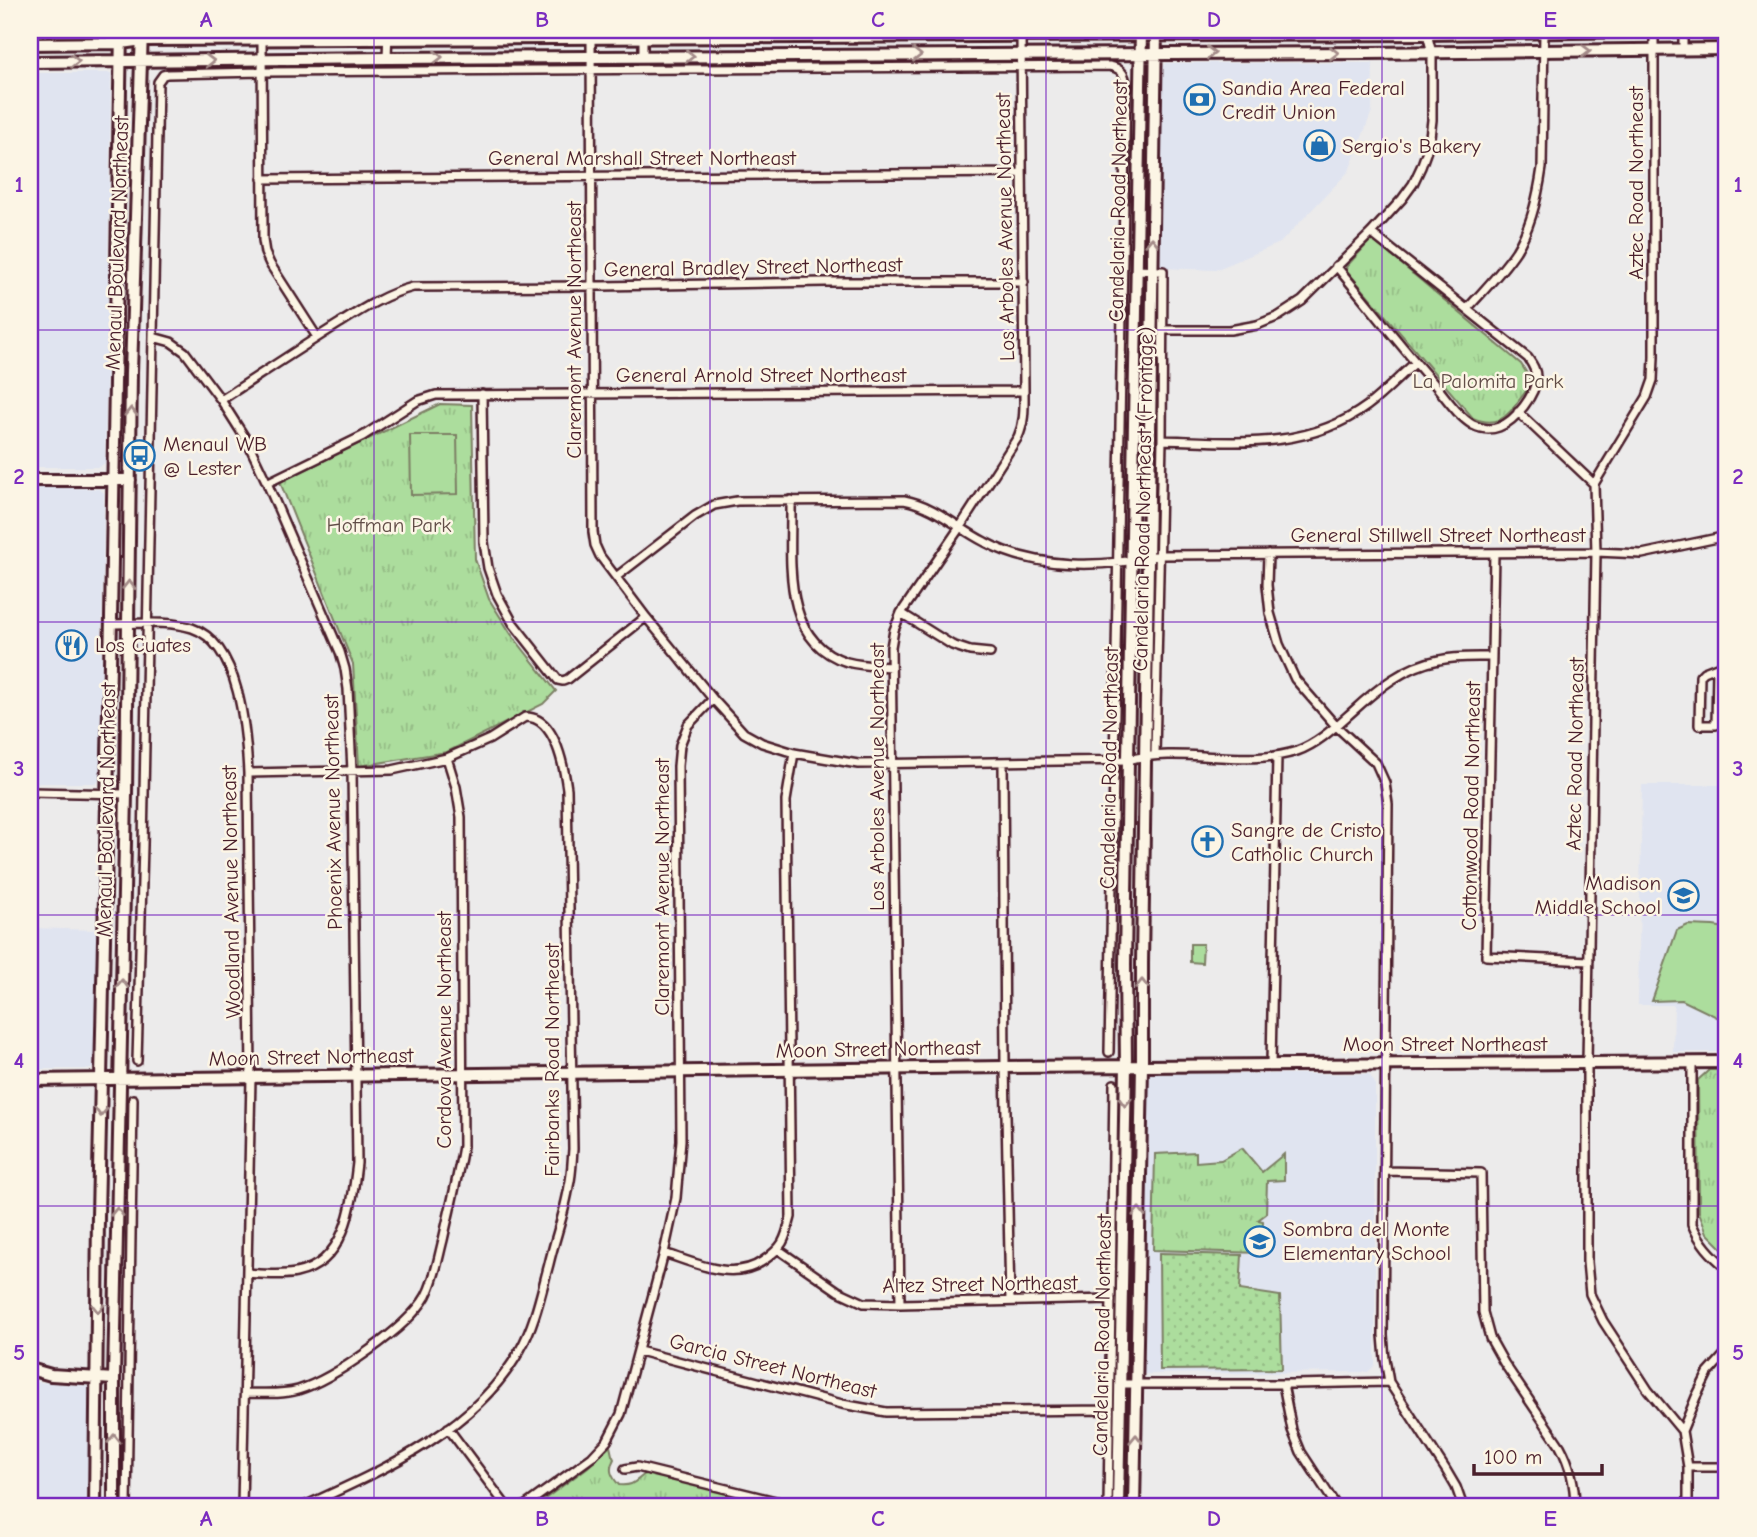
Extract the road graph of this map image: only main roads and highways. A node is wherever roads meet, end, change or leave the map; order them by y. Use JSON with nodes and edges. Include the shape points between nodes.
{"nodes":[{"id":1,"x":121,"y":30,"type":"edge"},
{"id":2,"x":1654,"y":30,"type":"edge"},
{"id":3,"x":1683,"y":30,"type":"edge"},
{"id":4,"x":1727,"y":30,"type":"edge"},
{"id":5,"x":1141,"y":32,"type":"edge"},
{"id":6,"x":1156,"y":32,"type":"edge"},
{"id":7,"x":1426,"y":32,"type":"edge"},
{"id":8,"x":388,"y":34,"type":"edge"},
{"id":9,"x":643,"y":34,"type":"edge"},
{"id":10,"x":143,"y":35,"type":"edge"},
{"id":11,"x":121,"y":43,"type":"junction"},
{"id":12,"x":30,"y":44,"type":"edge"},
{"id":13,"x":1727,"y":49,"type":"edge"},
{"id":14,"x":1141,"y":54,"type":"junction"},
{"id":15,"x":1156,"y":54,"type":"junction"},
{"id":16,"x":120,"y":61,"type":"junction"},
{"id":17,"x":142,"y":61,"type":"junction"},
{"id":18,"x":30,"y":62,"type":"edge"},
{"id":19,"x":30,"y":480,"type":"edge"},
{"id":20,"x":113,"y":480,"type":"junction"},
{"id":21,"x":130,"y":480,"type":"junction"},
{"id":22,"x":1727,"y":1062,"type":"edge"},
{"id":23,"x":1126,"y":1066,"type":"junction"},
{"id":24,"x":1142,"y":1066,"type":"junction"},
{"id":25,"x":102,"y":1079,"type":"junction"},
{"id":26,"x":120,"y":1079,"type":"junction"},
{"id":27,"x":30,"y":1080,"type":"edge"},
{"id":28,"x":30,"y":1368,"type":"edge"},
{"id":29,"x":97,"y":1377,"type":"junction"},
{"id":30,"x":114,"y":1379,"type":"junction"},
{"id":31,"x":95,"y":1507,"type":"edge"},
{"id":32,"x":114,"y":1507,"type":"edge"},
{"id":33,"x":1118,"y":1507,"type":"edge"},
{"id":34,"x":1134,"y":1507,"type":"edge"}],
"edges":[{"from":1,"to":11,"type":"main road","name":"Menaul Boulevard Northeast"},
{"from":2,"to":3,"type":"main road"},
{"from":2,"to":7,"type":"main road"},
{"from":3,"to":4,"type":"main road"},
{"from":5,"to":6,"type":"main road"},
{"from":5,"to":9,"type":"main road","via":[[1021,36]]},
{"from":5,"to":14,"type":"main road","name":"Candelaria Road Northeast"},
{"from":6,"to":7,"type":"main road"},
{"from":6,"to":15,"type":"main road","name":"Candelaria Road Northeast"},
{"from":8,"to":9,"type":"main road","via":[[591,38]]},
{"from":8,"to":10,"type":"main road","via":[[262,40]]},
{"from":10,"to":11,"type":"main road"},
{"from":10,"to":17,"type":"main road","name":"Menaul Boulevard Northeast"},
{"from":11,"to":12,"type":"main road"},
{"from":11,"to":16,"type":"main road","name":"Menaul Boulevard Northeast"},
{"from":15,"to":13,"type":"main road","one_way":true},
{"from":14,"to":15,"type":"main road"},
{"from":17,"to":14,"type":"main road","one_way":true,"via":[[262,66],[387,58],[1021,60]]},
{"from":14,"to":23,"type":"main road","name":"Candelaria Road Northeast"},
{"from":24,"to":15,"type":"main road","name":"Candelaria Road Northeast","one_way":true,"via":[[1150,755],[1148,558]]},
{"from":16,"to":17,"type":"main road"},
{"from":18,"to":16,"type":"main road","one_way":true},
{"from":16,"to":20,"type":"main road","name":"Menaul Boulevard Northeast"},
{"from":21,"to":17,"type":"main road","name":"Menaul Boulevard Northeast","one_way":true},
{"from":19,"to":20,"type":"main road"},
{"from":20,"to":21,"type":"main road"},
{"from":20,"to":25,"type":"main road","name":"Menaul Boulevard Northeast"},
{"from":26,"to":21,"type":"main road","name":"Menaul Boulevard Northeast","one_way":true},
{"from":22,"to":24,"type":"main road","name":"Moon Street Northeast"},
{"from":23,"to":24,"type":"main road","name":"Moon Street Northeast"},
{"from":23,"to":26,"type":"main road","name":"Moon Street Northeast"},
{"from":23,"to":33,"type":"main road","name":"Candelaria Road Northeast","one_way":true},
{"from":34,"to":24,"type":"main road","name":"Candelaria Road Northeast","one_way":true},
{"from":25,"to":26,"type":"main road","name":"Moon Street Northeast"},
{"from":25,"to":27,"type":"main road","name":"Moon Street Northeast"},
{"from":25,"to":29,"type":"main road","name":"Menaul Boulevard Northeast","one_way":true},
{"from":30,"to":26,"type":"main road","name":"Menaul Boulevard Northeast","one_way":true},
{"from":28,"to":29,"type":"main road","via":[[51,1375]]},
{"from":29,"to":30,"type":"main road"},
{"from":29,"to":31,"type":"main road","name":"Menaul Boulevard Northeast"},
{"from":32,"to":30,"type":"main road","name":"Menaul Boulevard Northeast","one_way":true}]}
